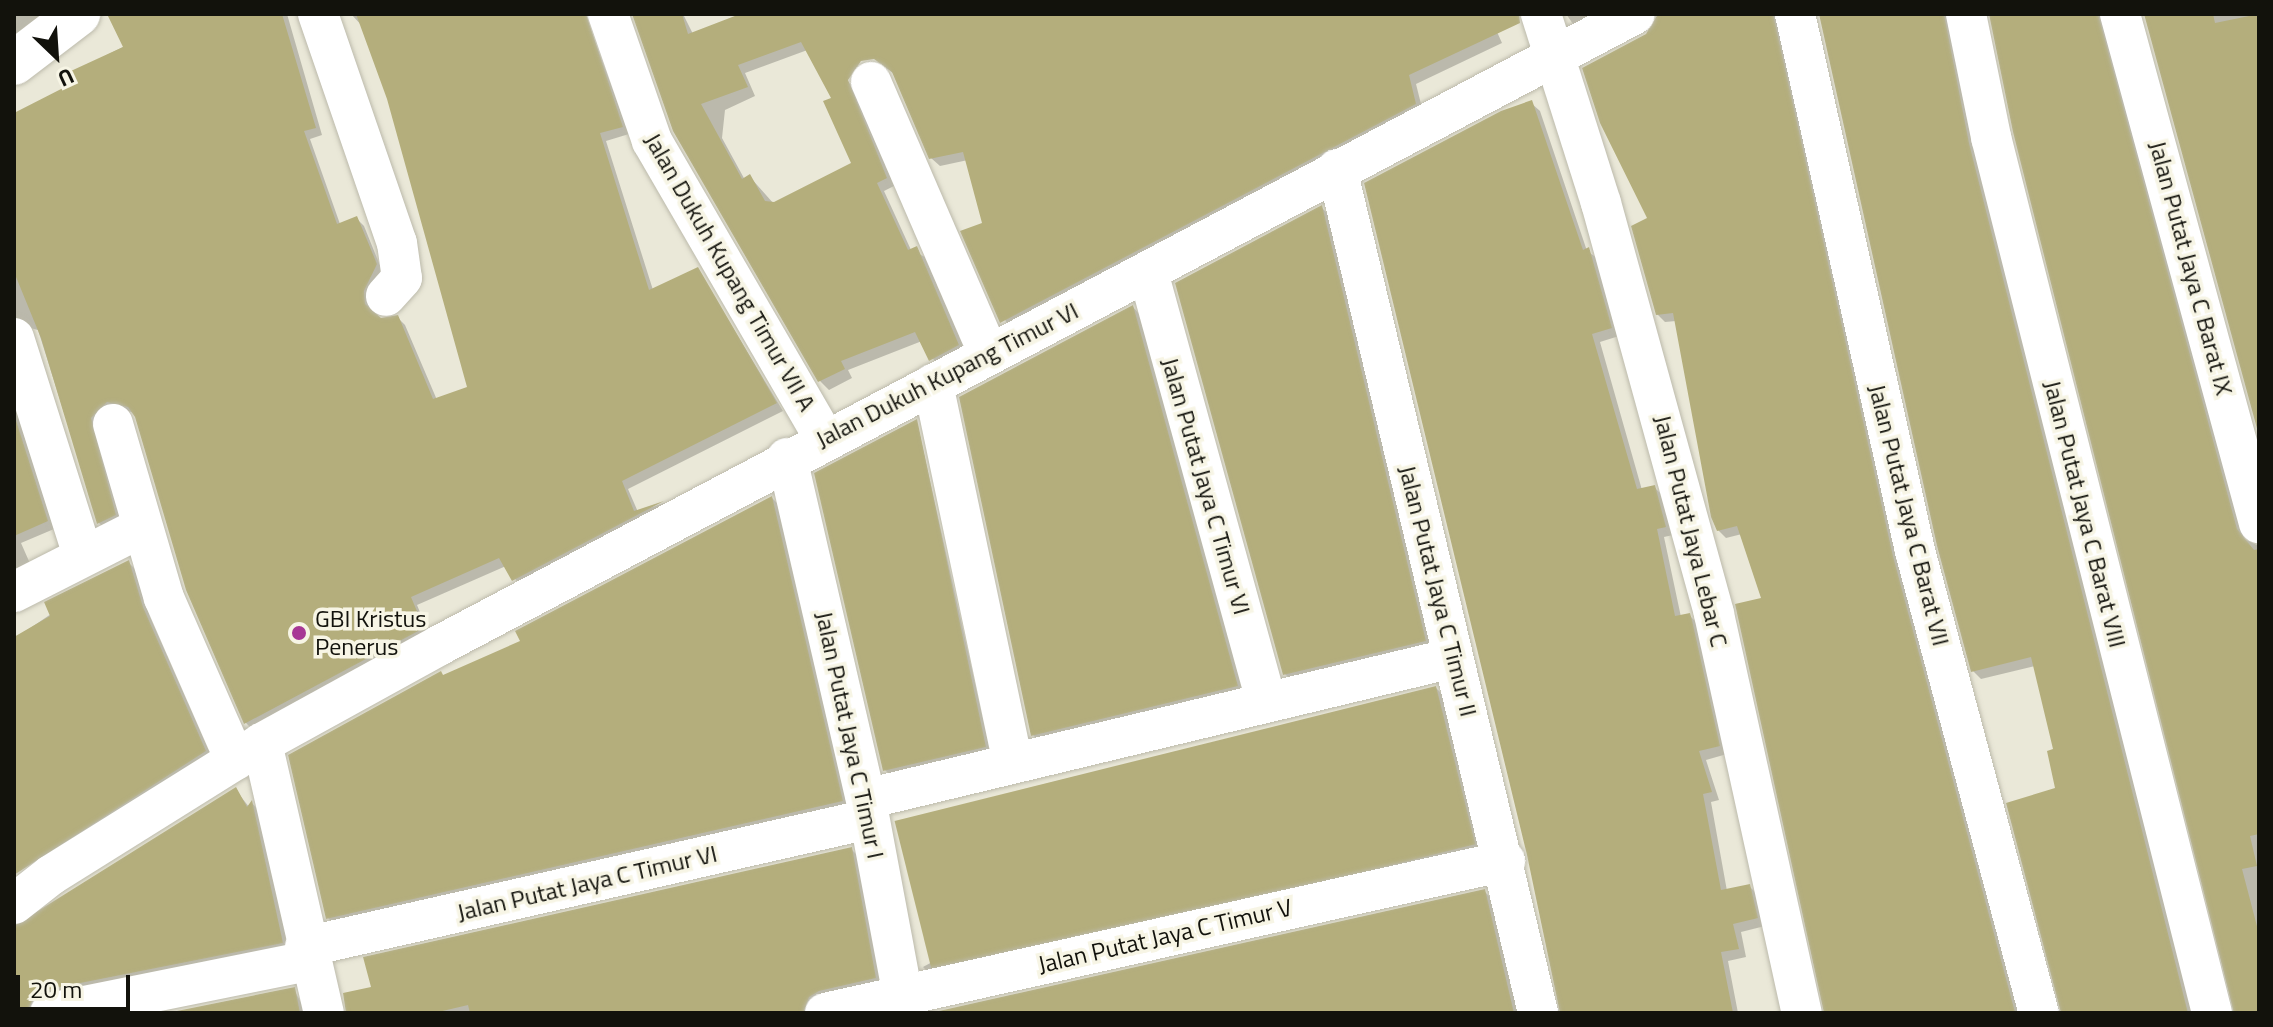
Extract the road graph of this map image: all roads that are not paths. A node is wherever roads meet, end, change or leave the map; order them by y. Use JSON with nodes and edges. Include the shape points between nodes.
{"nodes":[{"id":1,"x":78,"y":14,"type":"edge"},
{"id":2,"x":318,"y":14,"type":"edge"},
{"id":3,"x":608,"y":14,"type":"edge"},
{"id":4,"x":1541,"y":14,"type":"edge"},
{"id":5,"x":1635,"y":14,"type":"edge"},
{"id":6,"x":1795,"y":14,"type":"edge"},
{"id":7,"x":1966,"y":14,"type":"edge"},
{"id":8,"x":2120,"y":14,"type":"edge"},
{"id":9,"x":1552,"y":57,"type":"junction"},
{"id":10,"x":14,"y":63,"type":"edge"},
{"id":11,"x":871,"y":82,"type":"dead end"},
{"id":12,"x":1337,"y":169,"type":"junction"},
{"id":13,"x":1148,"y":272,"type":"junction"},
{"id":14,"x":386,"y":296,"type":"dead end"},
{"id":15,"x":14,"y":338,"type":"edge"},
{"id":16,"x":989,"y":355,"type":"junction"},
{"id":17,"x":933,"y":384,"type":"junction"},
{"id":18,"x":21,"y":387,"type":"edge"},
{"id":19,"x":113,"y":424,"type":"dead end"},
{"id":20,"x":824,"y":438,"type":"junction"},
{"id":21,"x":787,"y":458,"type":"junction"},
{"id":22,"x":2259,"y":523,"type":"edge"},
{"id":23,"x":140,"y":528,"type":"junction"},
{"id":24,"x":83,"y":556,"type":"junction"},
{"id":25,"x":14,"y":592,"type":"edge"},
{"id":26,"x":1453,"y":658,"type":"junction"},
{"id":27,"x":1266,"y":699,"type":"junction"},
{"id":28,"x":248,"y":752,"type":"junction"},
{"id":29,"x":1013,"y":763,"type":"junction"},
{"id":30,"x":868,"y":809,"type":"junction"},
{"id":31,"x":1505,"y":861,"type":"junction"},
{"id":32,"x":14,"y":904,"type":"edge"},
{"id":33,"x":307,"y":954,"type":"junction"},
{"id":34,"x":905,"y":1004,"type":"edge"},
{"id":35,"x":114,"y":1007,"type":"edge"},
{"id":36,"x":50,"y":1013,"type":"edge"},
{"id":37,"x":324,"y":1013,"type":"edge"},
{"id":38,"x":825,"y":1013,"type":"edge"},
{"id":39,"x":1538,"y":1013,"type":"edge"},
{"id":40,"x":1802,"y":1013,"type":"edge"},
{"id":41,"x":2039,"y":1013,"type":"edge"},
{"id":42,"x":2212,"y":1013,"type":"edge"}],
"edges":[{"from":1,"to":10,"type":"street"},
{"from":2,"to":14,"type":"street","via":[[397,243],[402,278]]},
{"from":3,"to":20,"type":"street","name":"Jalan Dukuh Kupang Timur VII A","via":[[652,141]]},
{"from":4,"to":9,"type":"street","name":"Jalan Putat Jaya Lebar C"},
{"from":5,"to":9,"type":"street","name":"Jalan Dukuh Kupang Timur VI"},
{"from":6,"to":41,"type":"street","name":"Jalan Putat Jaya C Barat VII","via":[[1915,551]]},
{"from":7,"to":42,"type":"street","name":"Jalan Putat Jaya C Barat VIII","via":[[1991,137]]},
{"from":8,"to":22,"type":"street","name":"Jalan Putat Jaya C Barat IX"},
{"from":9,"to":12,"type":"street","name":"Jalan Dukuh Kupang Timur VI"},
{"from":9,"to":40,"type":"street","name":"Jalan Putat Jaya Lebar C","via":[[1601,203],[1714,614]]},
{"from":11,"to":16,"type":"street"},
{"from":12,"to":13,"type":"street","name":"Jalan Dukuh Kupang Timur VI"},
{"from":12,"to":26,"type":"street","name":"Jalan Putat Jaya C Timur II"},
{"from":13,"to":16,"type":"street","name":"Jalan Dukuh Kupang Timur VI"},
{"from":13,"to":27,"type":"street","name":"Jalan Putat Jaya C Timur VI"},
{"from":15,"to":18,"type":"street"},
{"from":16,"to":17,"type":"street","name":"Jalan Dukuh Kupang Timur VI"},
{"from":17,"to":20,"type":"street","name":"Jalan Dukuh Kupang Timur VI"},
{"from":17,"to":29,"type":"street"},
{"from":18,"to":24,"type":"street"},
{"from":19,"to":23,"type":"street"},
{"from":20,"to":21,"type":"street","name":"Jalan Dukuh Kupang Timur VI"},
{"from":21,"to":28,"type":"street","name":"Jalan Dukuh Kupang Timur VI"},
{"from":21,"to":30,"type":"street","name":"Jalan Putat Jaya C Timur I"},
{"from":23,"to":24,"type":"street"},
{"from":23,"to":28,"type":"street","via":[[164,598]]},
{"from":24,"to":25,"type":"street"},
{"from":26,"to":27,"type":"street","name":"Jalan Putat Jaya C Timur VI"},
{"from":26,"to":31,"type":"street","name":"Jalan Putat Jaya C Timur II"},
{"from":27,"to":29,"type":"street","name":"Jalan Putat Jaya C Timur VI"},
{"from":28,"to":32,"type":"street","name":"Jalan Dukuh Kupang Timur VI","via":[[51,875]]},
{"from":28,"to":33,"type":"street"},
{"from":29,"to":30,"type":"street","name":"Jalan Putat Jaya C Timur VI"},
{"from":30,"to":33,"type":"street","name":"Jalan Putat Jaya C Timur VI"},
{"from":30,"to":34,"type":"street","name":"Jalan Putat Jaya C Timur I"},
{"from":31,"to":34,"type":"street","name":"Jalan Putat Jaya C Timur V"},
{"from":31,"to":39,"type":"street","name":"Jalan Putat Jaya C Timur II"},
{"from":33,"to":35,"type":"street","name":"Jalan Putat Jaya C Timur VI"},
{"from":33,"to":37,"type":"street"},
{"from":34,"to":38,"type":"street","name":"Jalan Putat Jaya C Timur V"},
{"from":35,"to":36,"type":"street","name":"Jalan Putat Jaya C Timur VI"}]}
